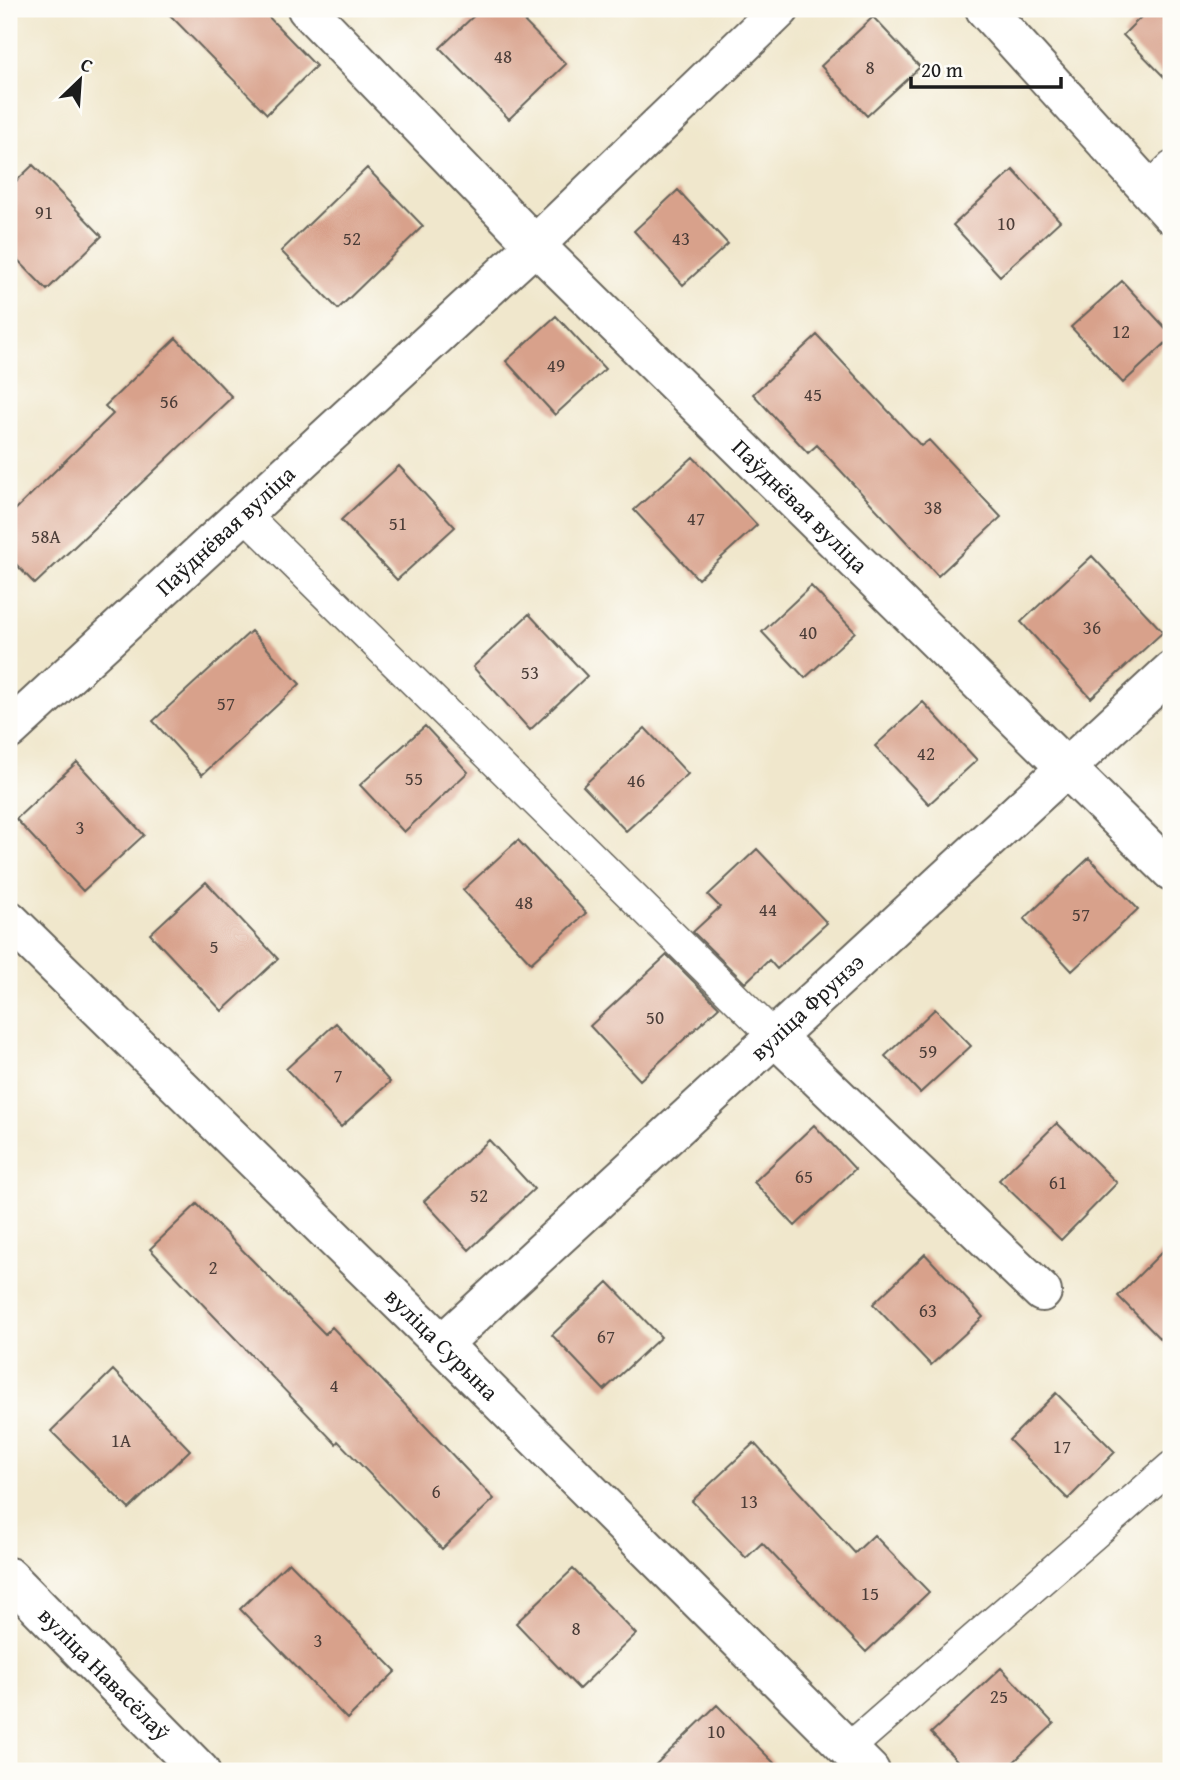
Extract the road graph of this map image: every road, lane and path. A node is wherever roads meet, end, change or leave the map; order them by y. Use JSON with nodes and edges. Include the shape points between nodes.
{"nodes":[{"id":1,"x":307,"y":9,"type":"edge"},
{"id":2,"x":780,"y":9,"type":"edge"},
{"id":3,"x":985,"y":9,"type":"edge"},
{"id":4,"x":1164,"y":190,"type":"edge"},
{"id":5,"x":535,"y":245,"type":"junction"},
{"id":6,"x":245,"y":515,"type":"junction"},
{"id":7,"x":1171,"y":671,"type":"edge"},
{"id":8,"x":9,"y":730,"type":"edge"},
{"id":9,"x":1067,"y":767,"type":"junction"},
{"id":10,"x":1171,"y":871,"type":"edge"},
{"id":11,"x":9,"y":920,"type":"edge"},
{"id":12,"x":775,"y":1037,"type":"junction"},
{"id":13,"x":1042,"y":1292,"type":"dead end"},
{"id":14,"x":442,"y":1344,"type":"junction"},
{"id":15,"x":1171,"y":1467,"type":"edge"},
{"id":16,"x":9,"y":1577,"type":"edge"},
{"id":17,"x":859,"y":1760,"type":"edge"},
{"id":18,"x":201,"y":1771,"type":"edge"}],
"edges":[{"from":1,"to":5,"type":"street","name":"Паўднёвая вуліца"},
{"from":2,"to":5,"type":"street","name":"Паўднёвая вуліца"},
{"from":3,"to":4,"type":"street"},
{"from":5,"to":6,"type":"street","name":"Паўднёвая вуліца"},
{"from":5,"to":9,"type":"street","name":"Паўднёвая вуліца"},
{"from":6,"to":8,"type":"street","name":"Паўднёвая вуліца"},
{"from":6,"to":12,"type":"lane"},
{"from":7,"to":9,"type":"street","name":"вуліца Фрунзэ"},
{"from":9,"to":10,"type":"street","name":"Паўднёвая вуліца"},
{"from":9,"to":12,"type":"street","name":"вуліца Фрунзэ"},
{"from":11,"to":14,"type":"street","name":"вуліца Сурына"},
{"from":12,"to":13,"type":"street"},
{"from":12,"to":14,"type":"street","name":"вуліца Фрунзэ"},
{"from":14,"to":17,"type":"street","name":"вуліца Сурына"},
{"from":15,"to":17,"type":"lane"},
{"from":16,"to":18,"type":"street","name":"вуліца Навасёлаў"}]}
